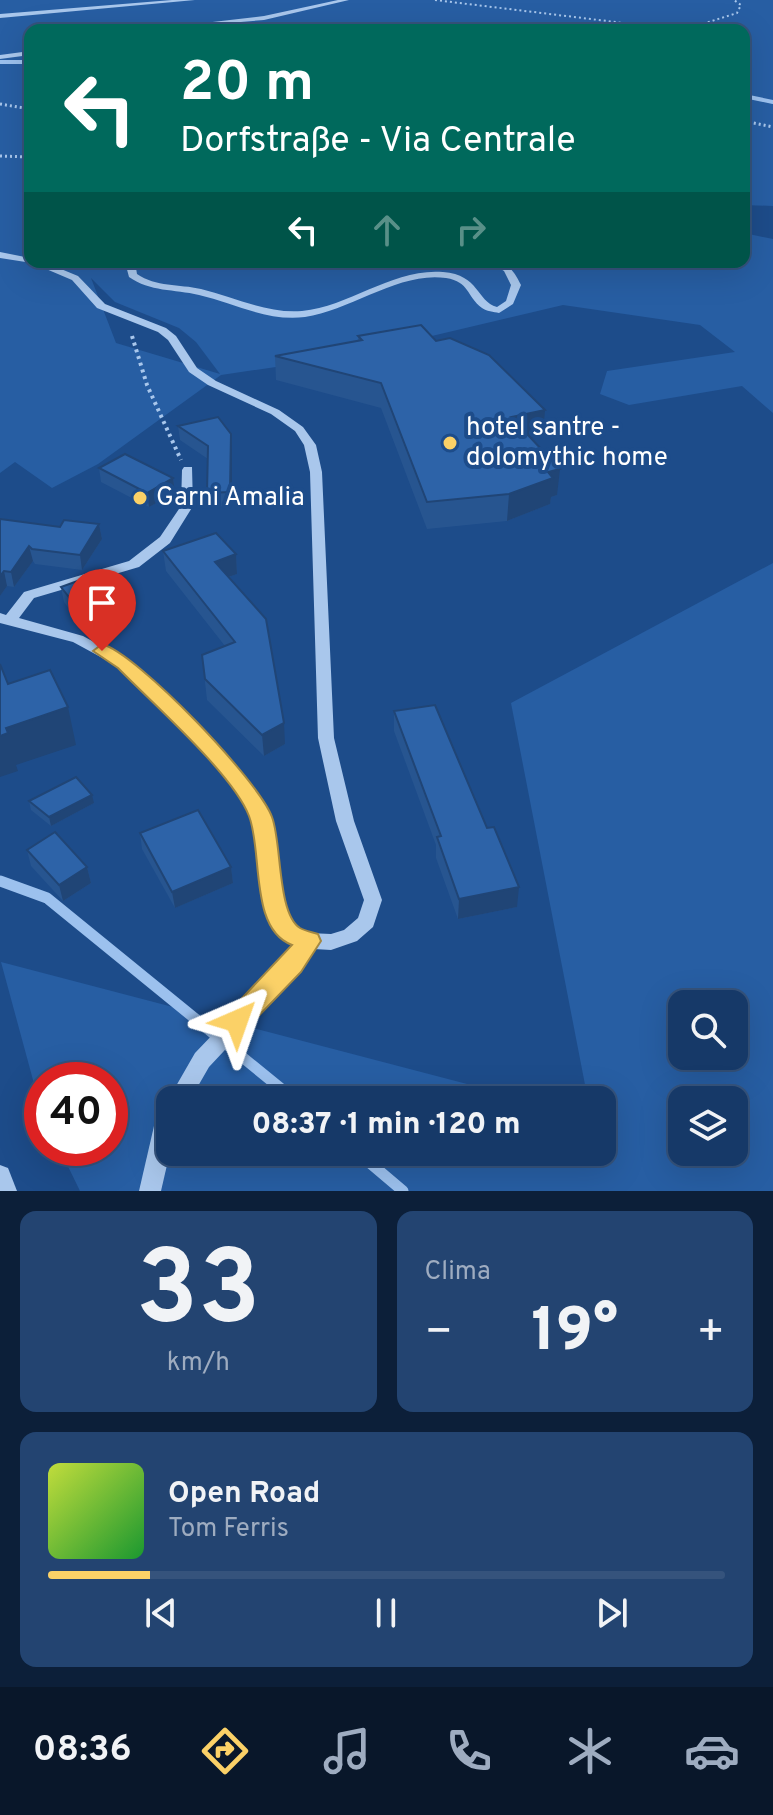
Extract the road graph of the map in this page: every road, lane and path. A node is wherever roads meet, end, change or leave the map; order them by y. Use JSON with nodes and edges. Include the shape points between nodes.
{"nodes":[{"id":1,"x":192,"y":0,"type":"edge"},
{"id":2,"x":346,"y":0,"type":"edge"},
{"id":3,"x":435,"y":0,"type":"edge"},
{"id":4,"x":734,"y":0,"type":"edge"},
{"id":5,"x":0,"y":16,"type":"edge"},
{"id":6,"x":204,"y":24,"type":"edge"},
{"id":7,"x":652,"y":24,"type":"edge"},
{"id":8,"x":710,"y":24,"type":"edge"},
{"id":9,"x":24,"y":54,"type":"edge"},
{"id":10,"x":0,"y":57,"type":"edge"},
{"id":11,"x":0,"y":104,"type":"edge"},
{"id":12,"x":24,"y":108,"type":"edge"},
{"id":13,"x":750,"y":122,"type":"edge"},
{"id":14,"x":773,"y":127,"type":"edge"},
{"id":15,"x":0,"y":156,"type":"edge"},
{"id":16,"x":24,"y":157,"type":"edge"},
{"id":17,"x":0,"y":255,"type":"edge"},
{"id":18,"x":24,"y":260,"type":"edge"},
{"id":19,"x":65,"y":268,"type":"edge"},
{"id":20,"x":131,"y":268,"type":"edge"},
{"id":21,"x":506,"y":268,"type":"edge"},
{"id":22,"x":117,"y":314,"type":"junction"},
{"id":23,"x":188,"y":470,"type":"joint"},
{"id":24,"x":5,"y":618,"type":"edge"},
{"id":25,"x":304,"y":948,"type":"junction"},
{"id":26,"x":187,"y":1086,"type":"edge"},
{"id":27,"x":156,"y":1166,"type":"edge"},
{"id":28,"x":0,"y":1176,"type":"edge"},
{"id":29,"x":6,"y":1191,"type":"edge"},
{"id":30,"x":150,"y":1191,"type":"edge"}],
"edges":[{"from":1,"to":5,"type":"street"},
{"from":2,"to":6,"type":"street","via":[[272,17]]},
{"from":3,"to":7,"type":"path"},
{"from":4,"to":8,"type":"path","via":[[741,5],[737,13]]},
{"from":9,"to":10,"type":"street"},
{"from":11,"to":12,"type":"path"},
{"from":13,"to":14,"type":"path"},
{"from":15,"to":16,"type":"path"},
{"from":17,"to":18,"type":"street"},
{"from":19,"to":22,"type":"street","via":[[101,306]]},
{"from":20,"to":21,"type":"street","via":[[132,275],[145,283],[286,315],[323,311],[397,283],[439,275],[471,285],[487,307],[499,310],[510,302],[516,285]]},
{"from":22,"to":23,"type":"path","via":[[107,321],[130,332],[147,385]]},
{"from":22,"to":25,"type":"street","via":[[162,330],[193,370],[275,412],[299,429],[310,445],[316,472],[326,738],[345,821],[373,900],[366,922],[350,936]]},
{"from":23,"to":24,"type":"street","via":[[187,506],[165,540],[134,564],[29,595]]},
{"from":24,"to":25,"type":"street","via":[[78,639],[124,664],[233,773],[262,818],[276,913]]},
{"from":25,"to":26,"type":"street","via":[[202,1060]]},
{"from":27,"to":30,"type":"street"},
{"from":28,"to":29,"type":"street"}]}
